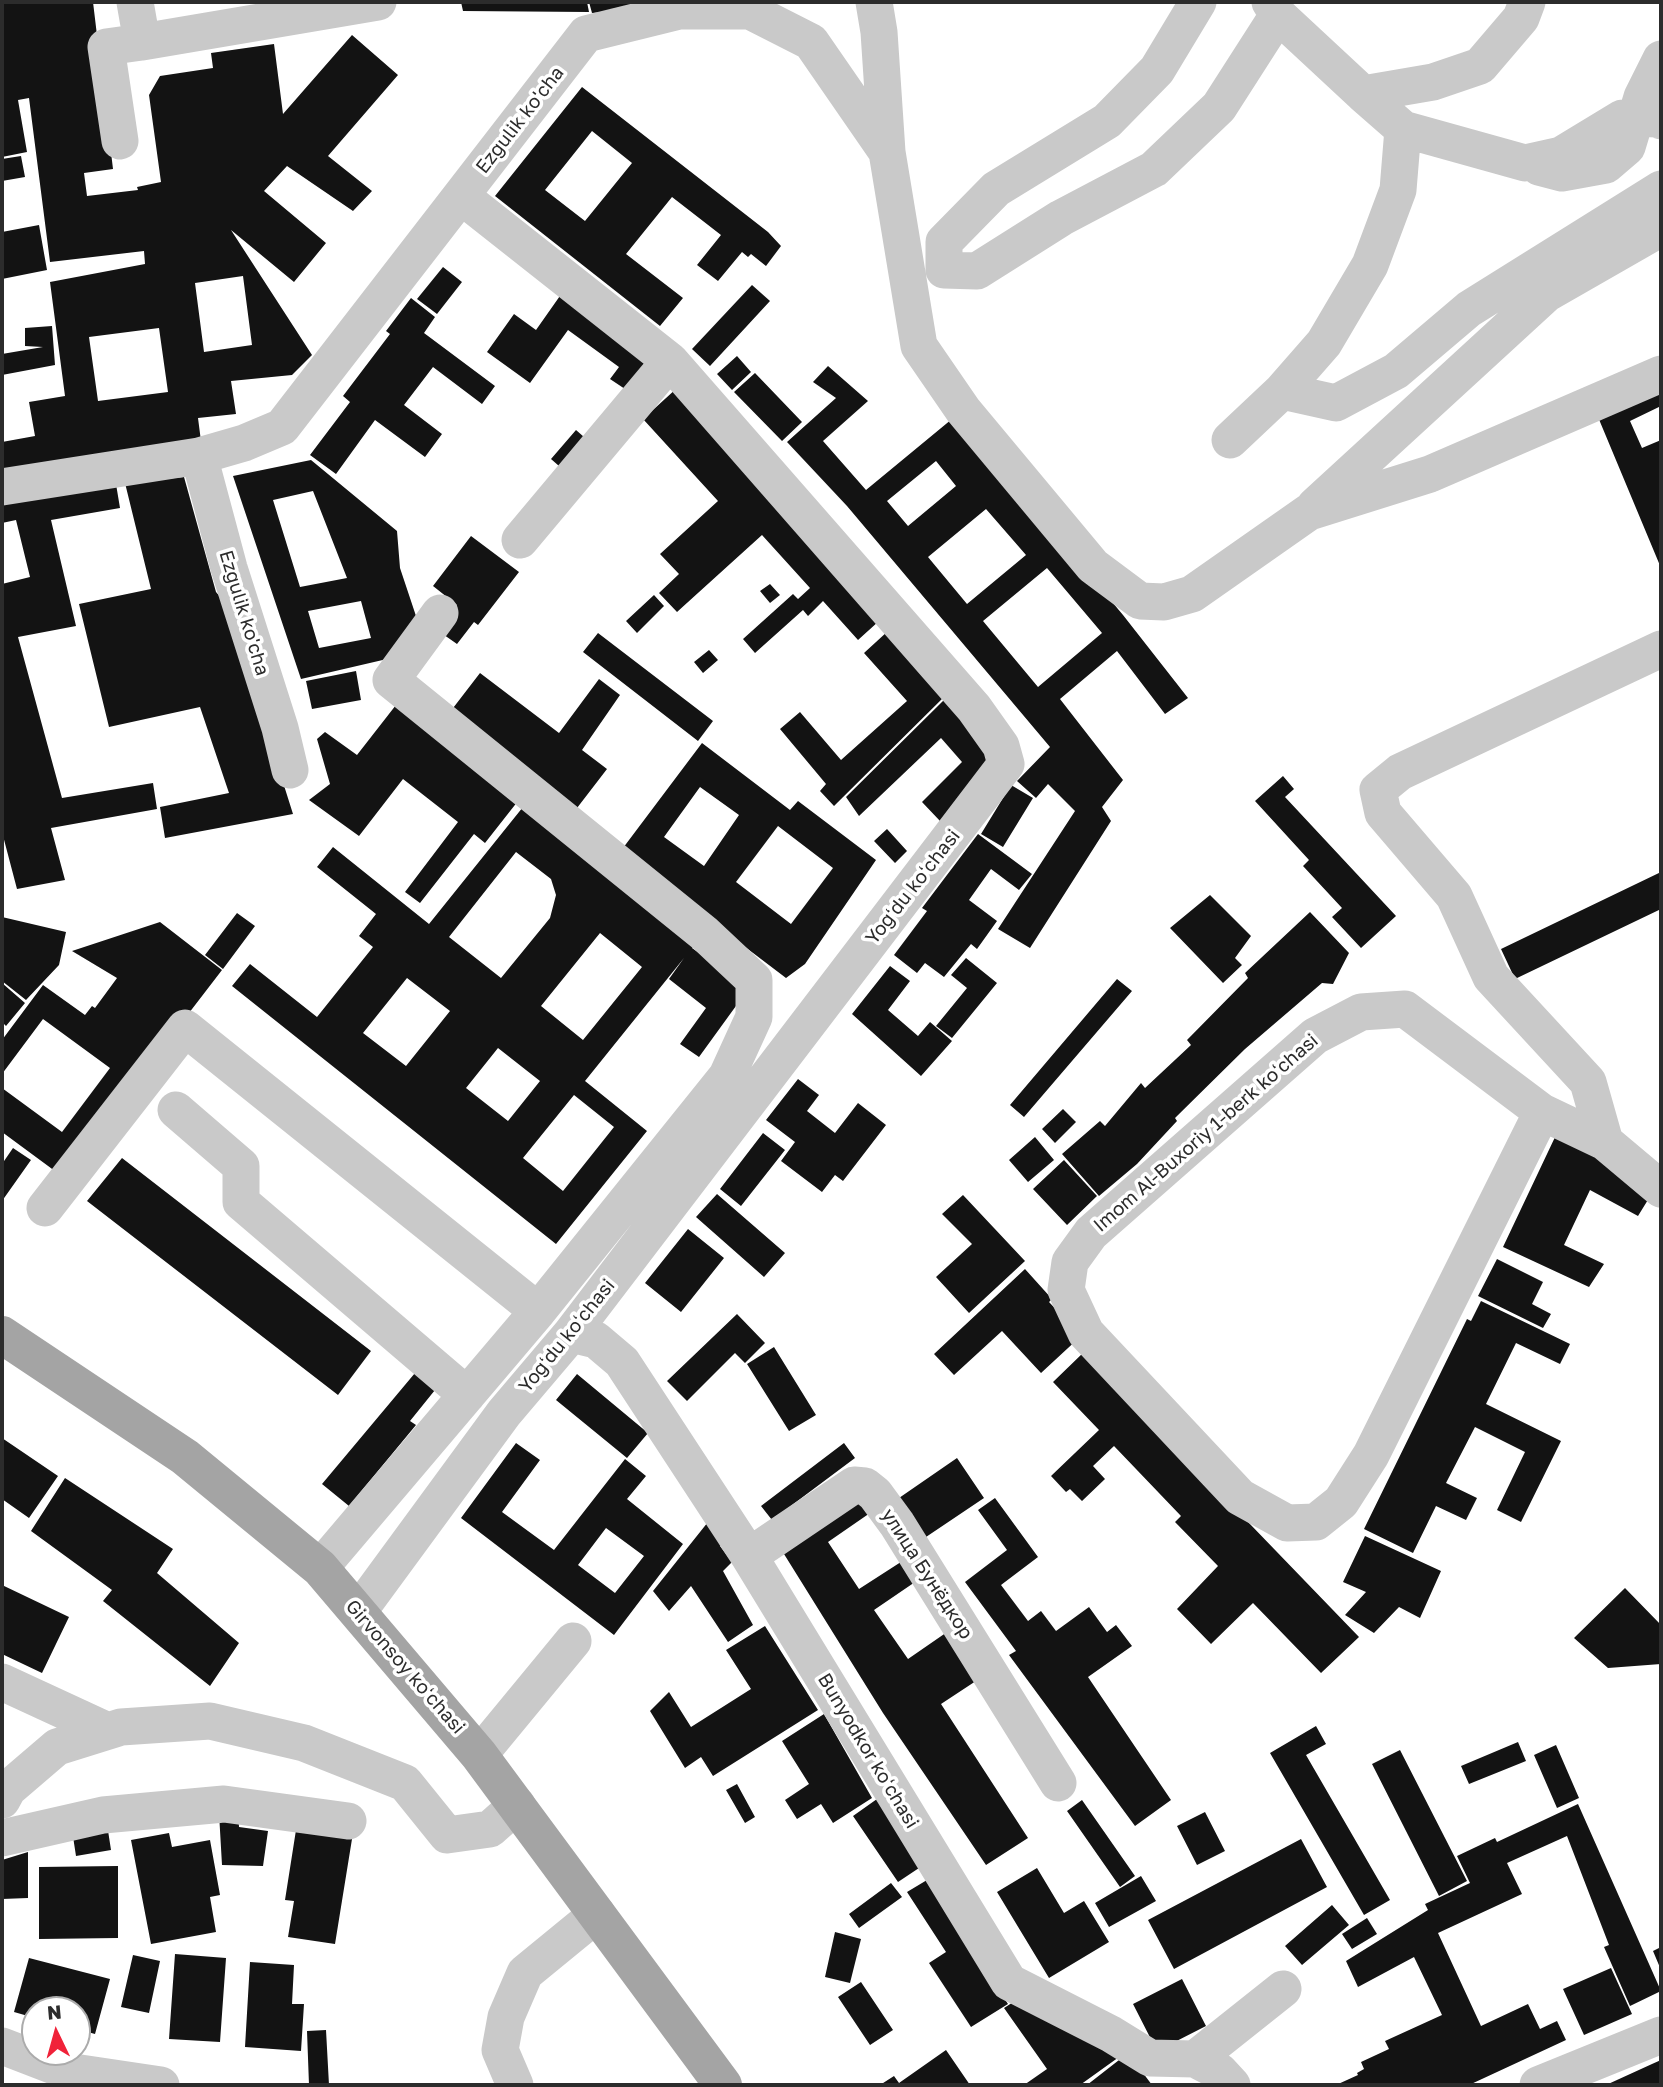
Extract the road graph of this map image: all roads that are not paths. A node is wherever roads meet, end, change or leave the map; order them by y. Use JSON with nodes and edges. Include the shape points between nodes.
{"nodes":[{"id":1,"x":135,"y":2,"type":"edge"},
{"id":2,"x":378,"y":2,"type":"edge"},
{"id":3,"x":874,"y":2,"type":"edge"},
{"id":4,"x":1198,"y":2,"type":"edge"},
{"id":5,"x":1528,"y":7,"type":"edge"},
{"id":6,"x":1274,"y":8,"type":"edge"},
{"id":7,"x":142,"y":42,"type":"junction"},
{"id":8,"x":1661,"y":59,"type":"edge"},
{"id":9,"x":1363,"y":94,"type":"junction"},
{"id":10,"x":1649,"y":120,"type":"edge"},
{"id":11,"x":1403,"y":129,"type":"junction"},
{"id":12,"x":120,"y":141,"type":"dead end"},
{"id":13,"x":887,"y":152,"type":"junction"},
{"id":14,"x":1661,"y":189,"type":"edge"},
{"id":15,"x":461,"y":195,"type":"junction"},
{"id":16,"x":1661,"y":228,"type":"edge"},
{"id":17,"x":670,"y":361,"type":"junction"},
{"id":18,"x":1661,"y":374,"type":"edge"},
{"id":19,"x":1282,"y":391,"type":"junction"},
{"id":20,"x":1230,"y":440,"type":"dead end"},
{"id":21,"x":198,"y":456,"type":"junction"},
{"id":22,"x":2,"y":487,"type":"edge"},
{"id":23,"x":1309,"y":512,"type":"junction"},
{"id":24,"x":520,"y":540,"type":"dead end"},
{"id":25,"x":440,"y":613,"type":"dead end"},
{"id":26,"x":1661,"y":649,"type":"edge"},
{"id":27,"x":290,"y":770,"type":"dead end"},
{"id":28,"x":176,"y":1110,"type":"dead end"},
{"id":29,"x":1542,"y":1112,"type":"junction"},
{"id":30,"x":1605,"y":1142,"type":"junction"},
{"id":31,"x":1661,"y":1189,"type":"edge"},
{"id":32,"x":45,"y":1208,"type":"dead end"},
{"id":33,"x":538,"y":1311,"type":"junction"},
{"id":34,"x":571,"y":1334,"type":"junction"},
{"id":35,"x":2,"y":1335,"type":"edge"},
{"id":36,"x":467,"y":1395,"type":"junction"},
{"id":37,"x":749,"y":1556,"type":"junction"},
{"id":38,"x":320,"y":1568,"type":"junction"},
{"id":39,"x":358,"y":1612,"type":"junction"},
{"id":40,"x":573,"y":1641,"type":"dead end"},
{"id":41,"x":2,"y":1682,"type":"edge"},
{"id":42,"x":108,"y":1731,"type":"junction"},
{"id":43,"x":479,"y":1755,"type":"junction"},
{"id":44,"x":1058,"y":1783,"type":"dead end"},
{"id":45,"x":2,"y":1800,"type":"edge"},
{"id":46,"x":517,"y":1805,"type":"junction"},
{"id":47,"x":348,"y":1821,"type":"dead end"},
{"id":48,"x":2,"y":1838,"type":"edge"},
{"id":49,"x":597,"y":1914,"type":"junction"},
{"id":50,"x":1283,"y":1989,"type":"dead end"},
{"id":51,"x":1661,"y":2035,"type":"edge"},
{"id":52,"x":2,"y":2046,"type":"edge"},
{"id":53,"x":1195,"y":2059,"type":"junction"},
{"id":54,"x":161,"y":2085,"type":"edge"},
{"id":55,"x":514,"y":2085,"type":"edge"},
{"id":56,"x":723,"y":2085,"type":"edge"},
{"id":57,"x":1231,"y":2085,"type":"edge"},
{"id":58,"x":1538,"y":2085,"type":"edge"}],
"edges":[{"from":1,"to":7,"type":"street"},
{"from":2,"to":7,"type":"street"},
{"from":3,"to":13,"type":"street"},
{"from":4,"to":6,"type":"street","via":[[1157,70],[1107,121],[996,189],[944,242],[944,270],[977,271],[1061,218],[1154,169],[1219,107]]},
{"from":5,"to":9,"type":"street","via":[[1480,66],[1433,82]]},
{"from":6,"to":9,"type":"street"},
{"from":7,"to":12,"type":"street","via":[[106,47]]},
{"from":8,"to":10,"type":"street","via":[[1642,97]]},
{"from":9,"to":11,"type":"street"},
{"from":10,"to":11,"type":"street","via":[[1606,165],[1562,173]]},
{"from":11,"to":19,"type":"street","via":[[1398,190],[1370,265],[1324,343]]},
{"from":13,"to":15,"type":"street","name":"Ezgulik ko'cha","via":[[811,42],[750,11],[679,11],[586,34]]},
{"from":13,"to":23,"type":"street","via":[[919,346],[963,410],[1093,566],[1140,601],[1164,603],[1192,594]]},
{"from":14,"to":19,"type":"street","via":[[1469,309],[1396,371],[1336,403]]},
{"from":15,"to":17,"type":"street"},
{"from":15,"to":21,"type":"street","name":"Ezgulik ko'cha","via":[[282,427]]},
{"from":16,"to":23,"type":"street","via":[[1546,293]]},
{"from":17,"to":24,"type":"street"},
{"from":17,"to":34,"type":"street","name":"Yogʻdu koʻchasi","via":[[974,708],[1001,746],[1006,764]]},
{"from":18,"to":23,"type":"street","via":[[1430,474]]},
{"from":19,"to":20,"type":"street"},
{"from":21,"to":22,"type":"street","name":"Ezgulik ko'cha"},
{"from":21,"to":27,"type":"street","name":"Ezgulik ko'cha"},
{"from":25,"to":33,"type":"street","name":"Yogʻdu koʻchasi","via":[[391,680],[705,934],[754,979],[754,1017],[727,1076]]},
{"from":26,"to":30,"type":"street","via":[[1400,772],[1378,790],[1383,813],[1454,896],[1491,977],[1588,1082]]},
{"from":28,"to":36,"type":"street","via":[[241,1166],[241,1202]]},
{"from":29,"to":29,"type":"street","name":"Imom Al-Buxoriy 1-berk koʻchasi","via":[[1405,1009],[1361,1012],[1315,1036],[1091,1233],[1070,1262],[1066,1290],[1086,1334],[1240,1497],[1287,1523],[1316,1522],[1341,1502],[1371,1455]]},
{"from":29,"to":30,"type":"street","name":"Imom Al-Buxoriy 1-berk koʻchasi"},
{"from":30,"to":31,"type":"street","name":"Imom Al-Buxoriy 1-berk koʻchasi"},
{"from":32,"to":33,"type":"street","via":[[185,1028]]},
{"from":33,"to":36,"type":"street","name":"Yogʻdu koʻchasi"},
{"from":34,"to":37,"type":"street","name":"Bunyodkor koʻchasi","via":[[596,1339],[622,1362]]},
{"from":34,"to":39,"type":"street","name":"Yogʻdu koʻchasi","via":[[504,1413]]},
{"from":35,"to":38,"type":"main road","name":"Girvonsoy koʻchasi","via":[[186,1457]]},
{"from":36,"to":38,"type":"street","name":"Yogʻdu koʻchasi"},
{"from":37,"to":44,"type":"street","name":"улица Бунёдкор","via":[[854,1485],[875,1494]]},
{"from":37,"to":53,"type":"street","name":"Bunyodkor koʻchasi","via":[[1009,1982],[1150,2058]]},
{"from":38,"to":39,"type":"main road","name":"Girvonsoy koʻchasi"},
{"from":39,"to":43,"type":"main road","name":"Girvonsoy koʻchasi"},
{"from":40,"to":43,"type":"street"},
{"from":41,"to":42,"type":"street"},
{"from":42,"to":45,"type":"street","via":[[57,1747],[8,1789]]},
{"from":42,"to":46,"type":"street","via":[[210,1721],[303,1743],[405,1783],[447,1835],[490,1829]]},
{"from":43,"to":46,"type":"main road","name":"Girvonsoy koʻchasi"},
{"from":46,"to":49,"type":"main road","name":"Girvonsoy koʻchasi"},
{"from":47,"to":48,"type":"street","via":[[225,1804],[103,1815]]},
{"from":49,"to":55,"type":"street","via":[[525,1973],[506,2017],[500,2050]]},
{"from":49,"to":56,"type":"main road","name":"Girvonsoy koʻchasi"},
{"from":50,"to":53,"type":"street"},
{"from":51,"to":58,"type":"street"},
{"from":52,"to":54,"type":"street","via":[[67,2071]]},
{"from":53,"to":57,"type":"street","via":[[1220,2072]]}]}
